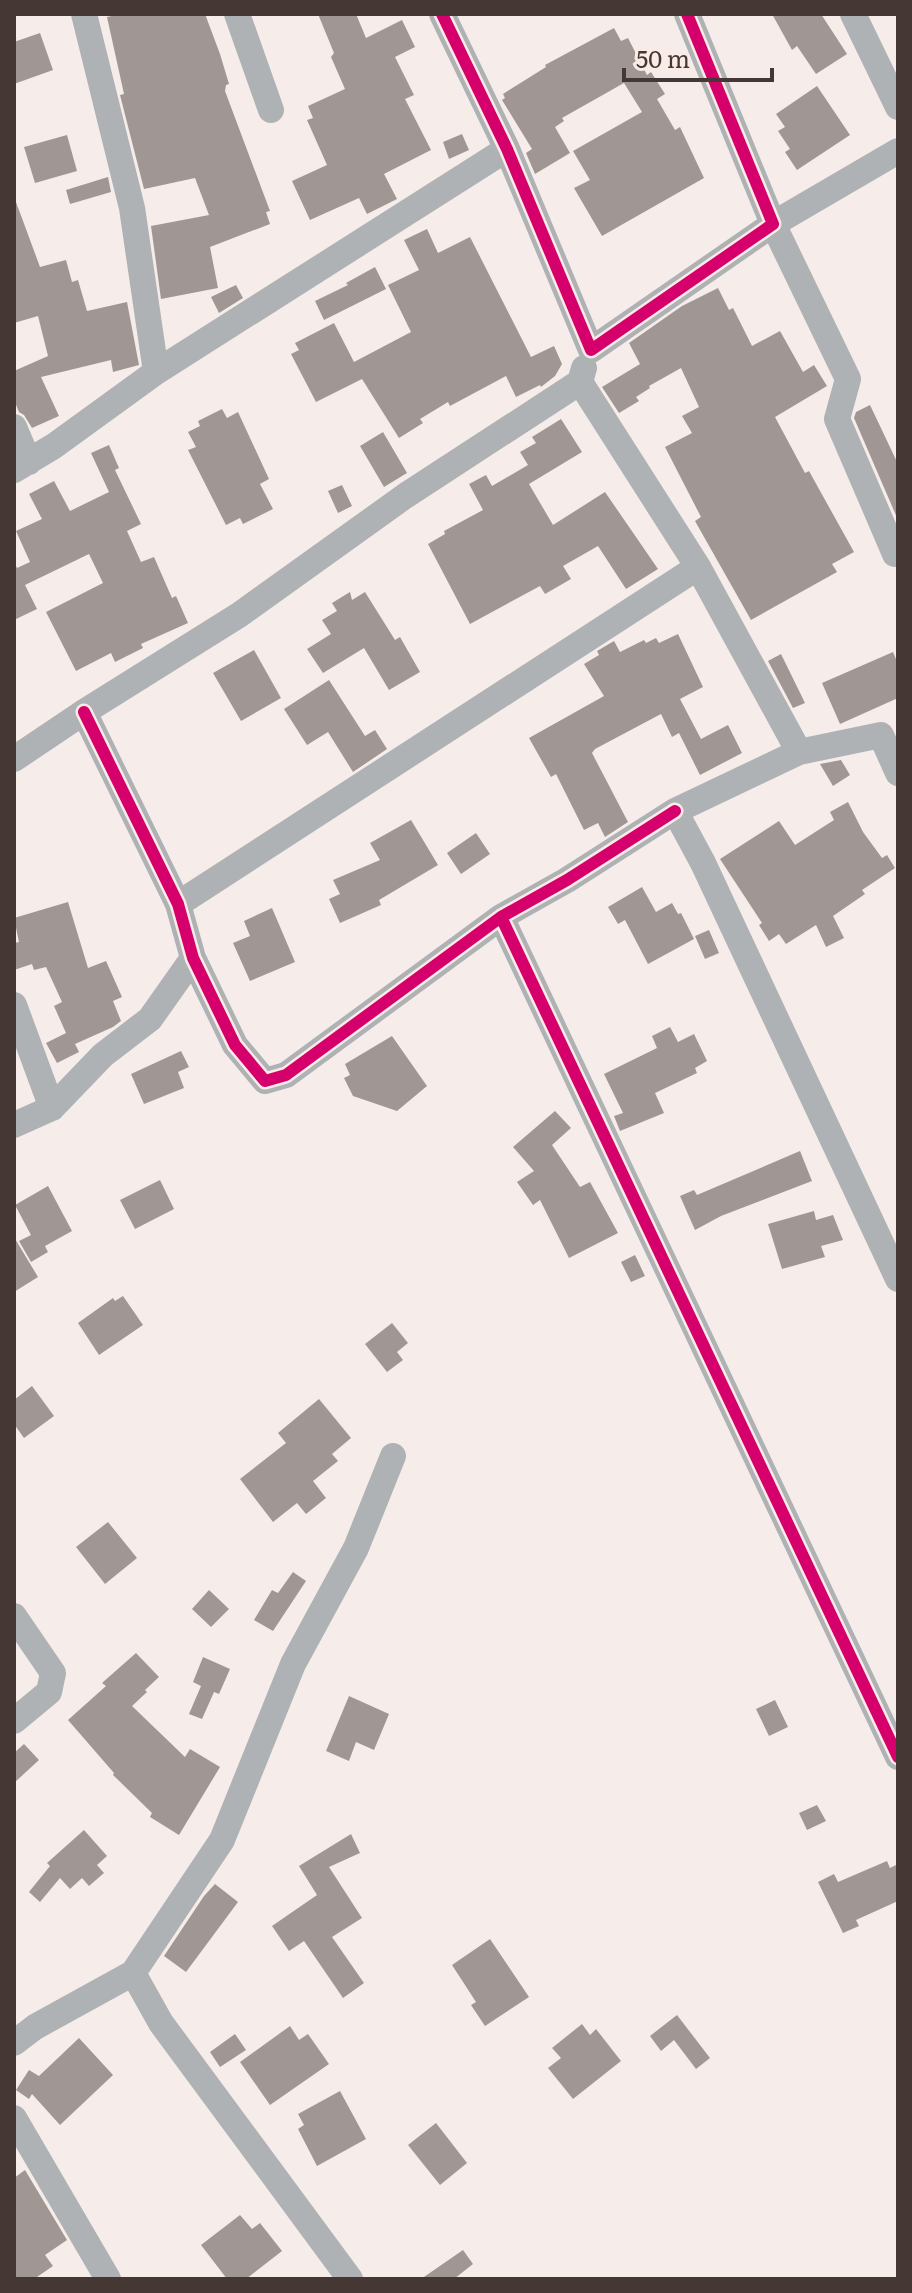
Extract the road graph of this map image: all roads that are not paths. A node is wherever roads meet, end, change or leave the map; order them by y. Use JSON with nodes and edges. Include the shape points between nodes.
{"nodes":[{"id":1,"x":84,"y":14,"type":"edge"},
{"id":2,"x":237,"y":14,"type":"edge"},
{"id":3,"x":442,"y":14,"type":"edge"},
{"id":4,"x":687,"y":14,"type":"edge"},
{"id":5,"x":853,"y":14,"type":"edge"},
{"id":6,"x":898,"y":107,"type":"edge"},
{"id":7,"x":271,"y":110,"type":"dead end"},
{"id":8,"x":507,"y":149,"type":"junction"},
{"id":9,"x":898,"y":151,"type":"edge"},
{"id":10,"x":773,"y":224,"type":"junction"},
{"id":11,"x":591,"y":350,"type":"junction"},
{"id":12,"x":156,"y":372,"type":"junction"},
{"id":13,"x":580,"y":382,"type":"junction"},
{"id":14,"x":14,"y":427,"type":"edge"},
{"id":15,"x":22,"y":466,"type":"edge"},
{"id":16,"x":895,"y":554,"type":"dead end"},
{"id":17,"x":698,"y":567,"type":"junction"},
{"id":18,"x":84,"y":712,"type":"junction"},
{"id":19,"x":799,"y":752,"type":"junction"},
{"id":20,"x":14,"y":759,"type":"edge"},
{"id":21,"x":898,"y":773,"type":"edge"},
{"id":22,"x":675,"y":811,"type":"junction"},
{"id":23,"x":178,"y":904,"type":"junction"},
{"id":24,"x":501,"y":917,"type":"junction"},
{"id":25,"x":193,"y":958,"type":"junction"},
{"id":26,"x":14,"y":1005,"type":"edge"},
{"id":27,"x":52,"y":1108,"type":"junction"},
{"id":28,"x":14,"y":1125,"type":"edge"},
{"id":29,"x":898,"y":1279,"type":"edge"},
{"id":30,"x":393,"y":1456,"type":"dead end"},
{"id":31,"x":14,"y":1616,"type":"edge"},
{"id":32,"x":14,"y":1721,"type":"edge"},
{"id":33,"x":898,"y":1757,"type":"edge"},
{"id":34,"x":133,"y":1973,"type":"junction"},
{"id":35,"x":14,"y":2043,"type":"edge"},
{"id":36,"x":14,"y":2118,"type":"edge"},
{"id":37,"x":108,"y":2279,"type":"edge"},
{"id":38,"x":350,"y":2279,"type":"edge"}],
"edges":[{"from":1,"to":12,"type":"street","via":[[132,208]]},
{"from":2,"to":7,"type":"street"},
{"from":3,"to":8,"type":"street"},
{"from":4,"to":10,"type":"street"},
{"from":5,"to":6,"type":"street"},
{"from":8,"to":11,"type":"street"},
{"from":8,"to":12,"type":"street"},
{"from":9,"to":10,"type":"street"},
{"from":10,"to":11,"type":"street"},
{"from":10,"to":16,"type":"street","via":[[848,379],[837,419]]},
{"from":11,"to":13,"type":"street"},
{"from":12,"to":15,"type":"street"},
{"from":13,"to":17,"type":"street"},
{"from":13,"to":18,"type":"street","via":[[405,496],[239,615]]},
{"from":14,"to":15,"type":"street"},
{"from":17,"to":19,"type":"street"},
{"from":17,"to":23,"type":"street"},
{"from":18,"to":20,"type":"street"},
{"from":18,"to":23,"type":"street"},
{"from":19,"to":21,"type":"street","via":[[881,735]]},
{"from":19,"to":22,"type":"street"},
{"from":22,"to":24,"type":"street"},
{"from":22,"to":29,"type":"street"},
{"from":23,"to":25,"type":"street"},
{"from":24,"to":25,"type":"street","via":[[286,1075],[265,1081],[235,1045]]},
{"from":24,"to":33,"type":"street"},
{"from":25,"to":27,"type":"street","via":[[150,1019],[103,1055]]},
{"from":26,"to":27,"type":"street"},
{"from":27,"to":28,"type":"street"},
{"from":30,"to":34,"type":"street","via":[[356,1548],[293,1664],[222,1840]]},
{"from":31,"to":32,"type":"street","via":[[53,1673],[49,1692]]},
{"from":34,"to":35,"type":"street"},
{"from":34,"to":38,"type":"street","via":[[161,2023]]},
{"from":36,"to":37,"type":"street"}]}
